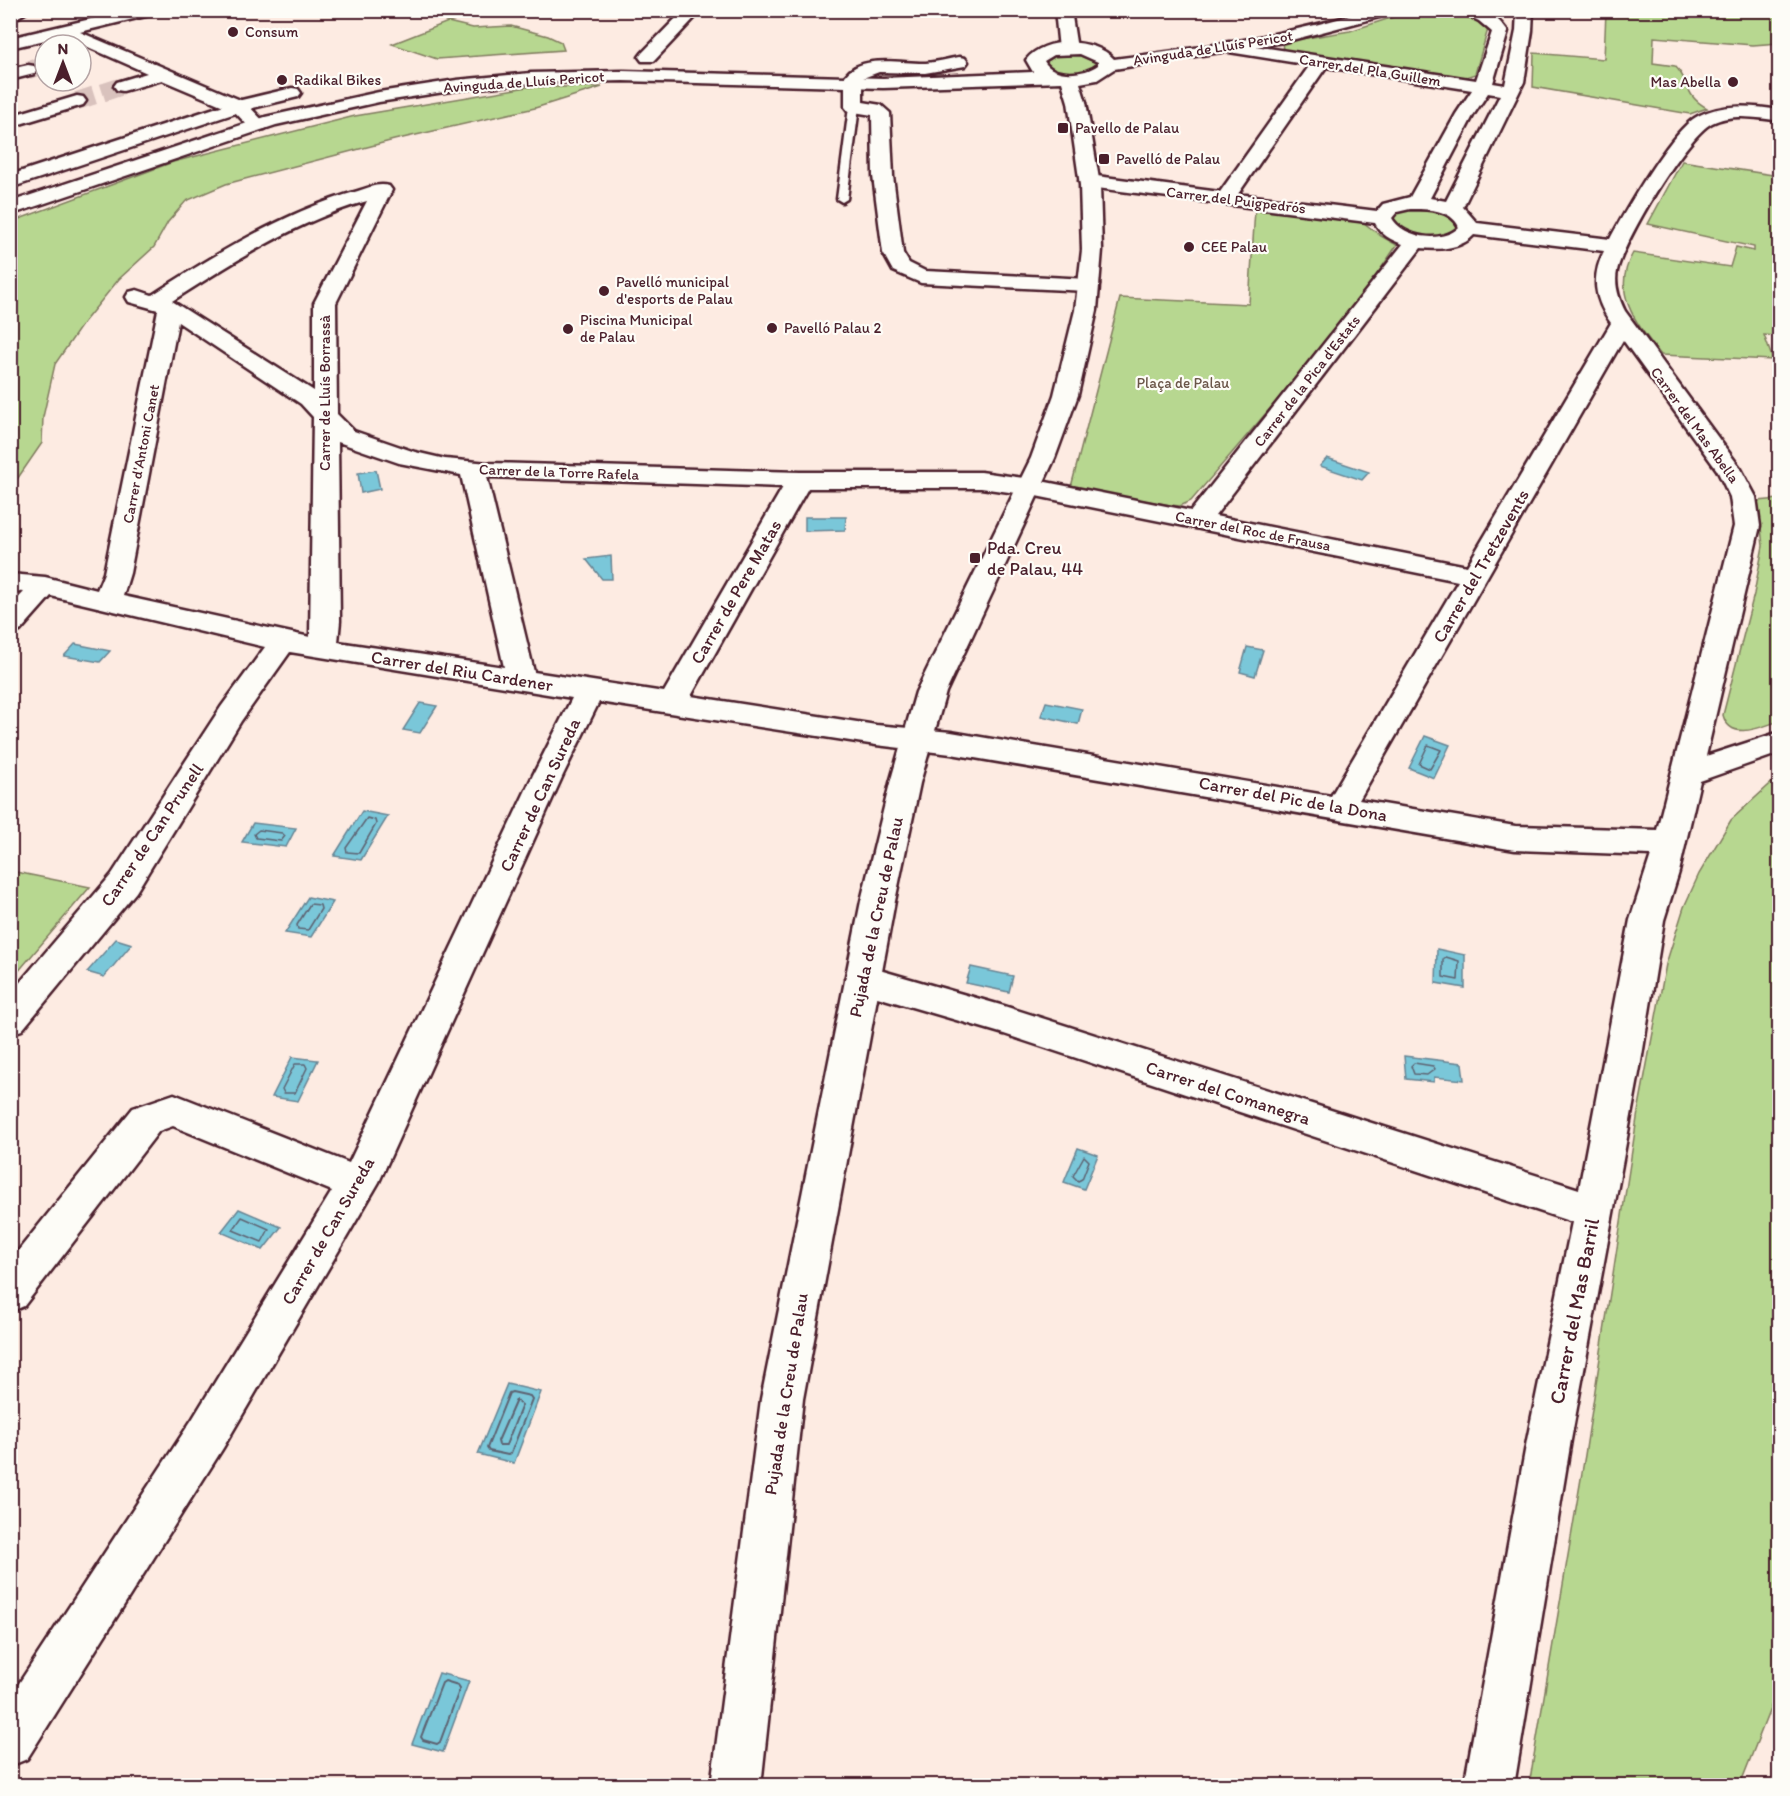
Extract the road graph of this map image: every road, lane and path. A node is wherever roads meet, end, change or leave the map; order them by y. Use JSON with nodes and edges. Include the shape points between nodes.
{"nodes":[{"id":1,"x":22,"y":10,"type":"edge"},
{"id":2,"x":152,"y":10,"type":"edge"},
{"id":3,"x":694,"y":10,"type":"edge"},
{"id":4,"x":1063,"y":10,"type":"edge"},
{"id":5,"x":1340,"y":10,"type":"edge"},
{"id":6,"x":1388,"y":10,"type":"edge"},
{"id":7,"x":1466,"y":10,"type":"edge"},
{"id":8,"x":1525,"y":10,"type":"edge"},
{"id":9,"x":10,"y":17,"type":"edge"},
{"id":10,"x":68,"y":30,"type":"junction"},
{"id":11,"x":10,"y":43,"type":"edge"},
{"id":12,"x":1229,"y":47,"type":"junction"},
{"id":13,"x":103,"y":48,"type":"junction"},
{"id":14,"x":93,"y":51,"type":"edge"},
{"id":15,"x":671,"y":57,"type":"dead end"},
{"id":16,"x":1038,"y":57,"type":"junction"},
{"id":17,"x":1017,"y":58,"type":"dead end"},
{"id":18,"x":1104,"y":60,"type":"junction"},
{"id":19,"x":980,"y":61,"type":"dead end"},
{"id":20,"x":959,"y":62,"type":"junction"},
{"id":21,"x":1321,"y":62,"type":"junction"},
{"id":22,"x":840,"y":63,"type":"dead end"},
{"id":23,"x":1064,"y":67,"type":"junction"},
{"id":24,"x":28,"y":70,"type":"tunnel mouth"},
{"id":25,"x":162,"y":74,"type":"junction"},
{"id":26,"x":10,"y":75,"type":"edge"},
{"id":27,"x":854,"y":83,"type":"junction"},
{"id":28,"x":123,"y":86,"type":"tunnel mouth"},
{"id":29,"x":1513,"y":86,"type":"junction"},
{"id":30,"x":1483,"y":87,"type":"junction"},
{"id":31,"x":310,"y":89,"type":"dead end"},
{"id":32,"x":77,"y":101,"type":"tunnel mouth"},
{"id":33,"x":239,"y":106,"type":"junction"},
{"id":34,"x":854,"y":107,"type":"junction"},
{"id":35,"x":1779,"y":116,"type":"edge"},
{"id":36,"x":10,"y":122,"type":"edge"},
{"id":37,"x":258,"y":125,"type":"junction"},
{"id":38,"x":1089,"y":181,"type":"junction"},
{"id":39,"x":10,"y":182,"type":"edge"},
{"id":40,"x":1225,"y":198,"type":"junction"},
{"id":41,"x":842,"y":199,"type":"dead end"},
{"id":42,"x":1418,"y":203,"type":"junction"},
{"id":43,"x":10,"y":209,"type":"edge"},
{"id":44,"x":1452,"y":209,"type":"junction"},
{"id":45,"x":1382,"y":218,"type":"junction"},
{"id":46,"x":1469,"y":228,"type":"junction"},
{"id":47,"x":1416,"y":241,"type":"junction"},
{"id":48,"x":1618,"y":246,"type":"junction"},
{"id":49,"x":1088,"y":285,"type":"junction"},
{"id":50,"x":154,"y":302,"type":"junction"},
{"id":51,"x":1621,"y":324,"type":"junction"},
{"id":52,"x":326,"y":418,"type":"junction"},
{"id":53,"x":472,"y":468,"type":"junction"},
{"id":54,"x":800,"y":480,"type":"junction"},
{"id":55,"x":1031,"y":487,"type":"junction"},
{"id":56,"x":1198,"y":520,"type":"junction"},
{"id":57,"x":1475,"y":576,"type":"junction"},
{"id":58,"x":10,"y":582,"type":"edge"},
{"id":59,"x":45,"y":586,"type":"junction"},
{"id":60,"x":107,"y":601,"type":"junction"},
{"id":61,"x":10,"y":625,"type":"edge"},
{"id":62,"x":283,"y":642,"type":"junction"},
{"id":63,"x":322,"y":649,"type":"junction"},
{"id":64,"x":521,"y":680,"type":"junction"},
{"id":65,"x":590,"y":691,"type":"junction"},
{"id":66,"x":672,"y":704,"type":"junction"},
{"id":67,"x":917,"y":739,"type":"junction"},
{"id":68,"x":1779,"y":742,"type":"edge"},
{"id":69,"x":1686,"y":775,"type":"junction"},
{"id":70,"x":1340,"y":807,"type":"junction"},
{"id":71,"x":1671,"y":840,"type":"junction"},
{"id":72,"x":862,"y":979,"type":"junction"},
{"id":73,"x":10,"y":1020,"type":"edge"},
{"id":74,"x":357,"y":1184,"type":"junction"},
{"id":75,"x":1593,"y":1211,"type":"junction"},
{"id":76,"x":10,"y":1293,"type":"edge"},
{"id":77,"x":10,"y":1742,"type":"edge"},
{"id":78,"x":736,"y":1785,"type":"edge"},
{"id":79,"x":1490,"y":1785,"type":"edge"}],
"edges":[{"from":1,"to":9,"type":"street"},
{"from":2,"to":10,"type":"street"},
{"from":3,"to":15,"type":"street","via":[[639,57]]},
{"from":4,"to":23,"type":"street","name":"Pujada de la Creu de Palau"},
{"from":5,"to":18,"type":"street","name":"Avinguda de Lluís Pericot"},
{"from":6,"to":12,"type":"street","name":"Avinguda de Lluís Pericot"},
{"from":7,"to":30,"type":"street","via":[[1495,24],[1500,32]]},
{"from":8,"to":29,"type":"street"},
{"from":10,"to":11,"type":"street"},
{"from":10,"to":13,"type":"street"},
{"from":12,"to":18,"type":"street","name":"Avinguda de Lluís Pericot"},
{"from":12,"to":21,"type":"street","name":"Carrer del Pla Guillem"},
{"from":13,"to":14,"type":"street"},
{"from":13,"to":25,"type":"street"},
{"from":16,"to":17,"type":"street"},
{"from":16,"to":23,"type":"street","via":[[1053,50]]},
{"from":16,"to":23,"type":"street","via":[[1037,67]]},
{"from":18,"to":23,"type":"street","via":[[1083,50]]},
{"from":18,"to":23,"type":"street","via":[[1105,69],[1094,75]]},
{"from":19,"to":20,"type":"street"},
{"from":20,"to":22,"type":"street"},
{"from":20,"to":27,"type":"street","via":[[927,68],[874,68],[859,71]]},
{"from":21,"to":30,"type":"street","name":"Carrer del Pla Guillem"},
{"from":21,"to":40,"type":"street"},
{"from":23,"to":27,"type":"street","name":"Avinguda de Lluís Pericot"},
{"from":23,"to":38,"type":"street","name":"Pujada de la Creu de Palau","via":[[1077,102]]},
{"from":24,"to":26,"type":"street"},
{"from":25,"to":28,"type":"street"},
{"from":25,"to":33,"type":"street"},
{"from":27,"to":34,"type":"street"},
{"from":27,"to":37,"type":"street","name":"Avinguda de Lluís Pericot","via":[[623,76],[512,80],[379,97]]},
{"from":29,"to":30,"type":"street","name":"Carrer del Pla Guillem"},
{"from":29,"to":44,"type":"street"},
{"from":30,"to":42,"type":"street"},
{"from":31,"to":33,"type":"street"},
{"from":32,"to":36,"type":"street"},
{"from":33,"to":37,"type":"street"},
{"from":33,"to":39,"type":"street"},
{"from":34,"to":41,"type":"lane"},
{"from":34,"to":49,"type":"street","via":[[881,113],[886,201],[893,253],[900,267],[934,279]]},
{"from":35,"to":48,"type":"street","name":"Carrer del Mas Abella","via":[[1736,113],[1699,124],[1659,174]]},
{"from":37,"to":43,"type":"street","name":"Avinguda de Lluís Pericot"},
{"from":38,"to":40,"type":"street","name":"Carrer del Puigpedrós"},
{"from":38,"to":49,"type":"street","name":"Pujada de la Creu de Palau","via":[[1092,250]]},
{"from":40,"to":45,"type":"street","name":"Carrer del Puigpedrós"},
{"from":42,"to":44,"type":"street"},
{"from":42,"to":45,"type":"street","via":[[1390,208]]},
{"from":44,"to":46,"type":"street"},
{"from":45,"to":47,"type":"street","via":[[1391,231]]},
{"from":46,"to":47,"type":"street","via":[[1464,236],[1452,241]]},
{"from":46,"to":48,"type":"street"},
{"from":47,"to":56,"type":"street","name":"Carrer de la Pica d'Estats"},
{"from":48,"to":51,"type":"street","name":"Carrer del Mas Abella","via":[[1606,269],[1605,283],[1610,305]]},
{"from":49,"to":55,"type":"street","name":"Pujada de la Creu de Palau","via":[[1066,395]]},
{"from":50,"to":52,"type":"street","name":"Carrer de la Torre Rafela","via":[[309,399]]},
{"from":50,"to":52,"type":"street","name":"Carrer de Lluís Borrassà","via":[[236,253],[349,198],[382,190],[325,303]]},
{"from":50,"to":60,"type":"street","name":"Carrer d'Antoni Canet","via":[[117,573]]},
{"from":51,"to":57,"type":"street","name":"Carrer del Tretzevents"},
{"from":51,"to":69,"type":"street","name":"Carrer del Mas Abella","via":[[1729,469],[1745,507],[1744,545]]},
{"from":52,"to":53,"type":"street","name":"Carrer de la Torre Rafela","via":[[345,436],[376,449],[435,464]]},
{"from":52,"to":63,"type":"street","name":"Carrer de Lluís Borrassà","via":[[326,621]]},
{"from":53,"to":54,"type":"street","name":"Carrer de la Torre Rafela"},
{"from":53,"to":64,"type":"street"},
{"from":54,"to":55,"type":"street","name":"Carrer de la Torre Rafela","via":[[981,480]]},
{"from":54,"to":66,"type":"street","name":"Carrer de Pere Matas"},
{"from":55,"to":56,"type":"street","name":"Carrer del Roc de Frausa"},
{"from":55,"to":67,"type":"street","name":"Pujada de la Creu de Palau","via":[[931,692]]},
{"from":56,"to":57,"type":"street","name":"Carrer del Roc de Frausa"},
{"from":57,"to":70,"type":"street","name":"Carrer del Tretzevents"},
{"from":58,"to":59,"type":"street","name":"Carrer del Riu Cardener"},
{"from":59,"to":60,"type":"street","name":"Carrer del Riu Cardener"},
{"from":59,"to":61,"type":"street"},
{"from":60,"to":62,"type":"street","name":"Carrer del Riu Cardener"},
{"from":62,"to":63,"type":"street","name":"Carrer del Riu Cardener"},
{"from":62,"to":73,"type":"street","name":"Carrer de Can Prunell","via":[[231,714],[124,883]]},
{"from":63,"to":64,"type":"street","name":"Carrer del Riu Cardener"},
{"from":64,"to":65,"type":"street","name":"Carrer del Riu Cardener"},
{"from":65,"to":66,"type":"street","name":"Carrer del Riu Cardener"},
{"from":65,"to":74,"type":"street","name":"Carrer de Can Sureda"},
{"from":66,"to":67,"type":"street","name":"Carrer del Riu Cardener"},
{"from":67,"to":70,"type":"street","name":"Carrer del Pic de la Dona"},
{"from":67,"to":72,"type":"street","name":"Pujada de la Creu de Palau"},
{"from":68,"to":69,"type":"street"},
{"from":69,"to":71,"type":"street","name":"Carrer del Mas Abella"},
{"from":70,"to":71,"type":"street","name":"Carrer del Pic de la Dona","via":[[1515,838],[1649,843]]},
{"from":71,"to":75,"type":"street","name":"Carrer del Mas Barril","via":[[1647,920]]},
{"from":72,"to":75,"type":"street","name":"Carrer del Comanegra","via":[[1004,1020]]},
{"from":72,"to":78,"type":"street","name":"Pujada de la Creu de Palau","via":[[782,1399]]},
{"from":74,"to":76,"type":"street","via":[[174,1110],[146,1119]]},
{"from":74,"to":77,"type":"street","name":"Carrer de Can Sureda","via":[[208,1433]]},
{"from":75,"to":79,"type":"street","name":"Carrer del Mas Barril"}]}
